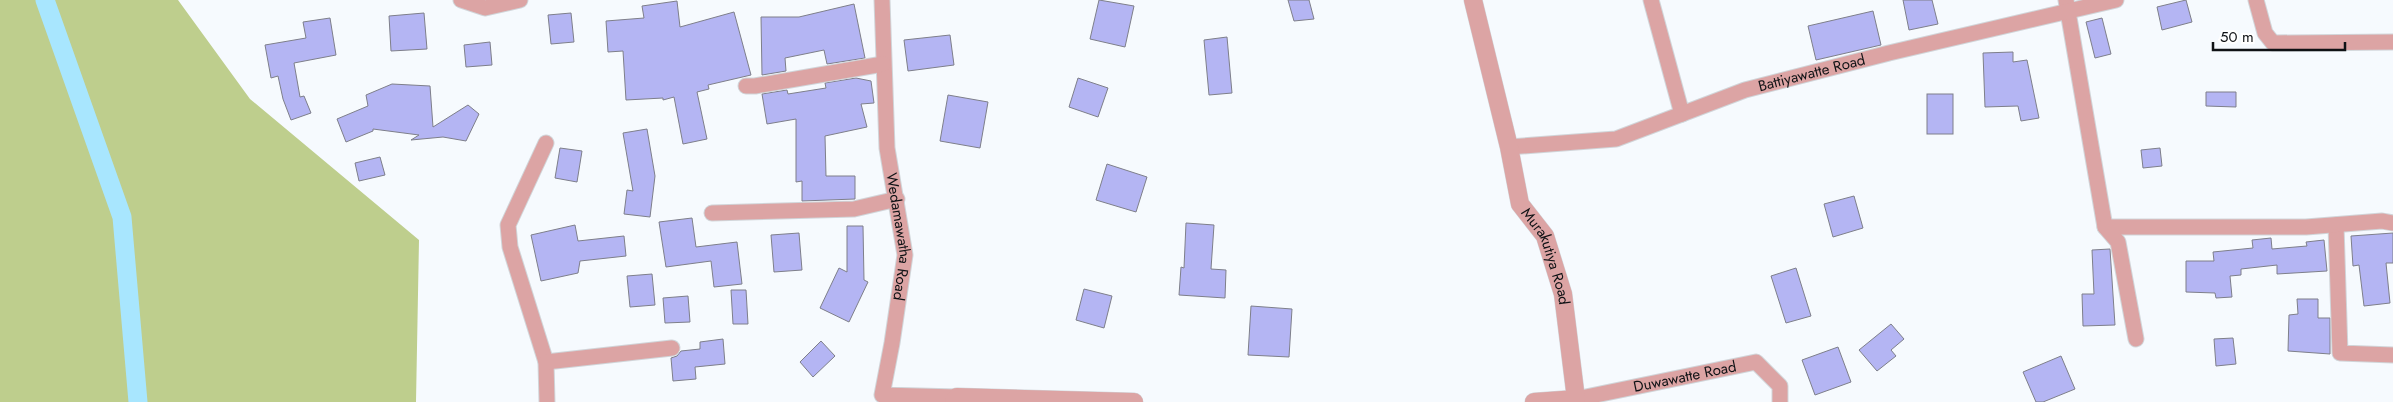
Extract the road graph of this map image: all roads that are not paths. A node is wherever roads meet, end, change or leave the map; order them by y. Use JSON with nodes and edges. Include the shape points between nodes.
{"nodes":[{"id":1,"x":461,"y":0,"type":"edge"},
{"id":2,"x":520,"y":0,"type":"edge"},
{"id":3,"x":882,"y":0,"type":"edge"},
{"id":4,"x":1473,"y":0,"type":"edge"},
{"id":5,"x":1651,"y":0,"type":"edge"},
{"id":6,"x":2116,"y":0,"type":"edge"},
{"id":7,"x":2256,"y":0,"type":"edge"},
{"id":8,"x":2067,"y":6,"type":"edge"},
{"id":9,"x":2393,"y":42,"type":"edge"},
{"id":10,"x":883,"y":64,"type":"junction"},
{"id":11,"x":746,"y":86,"type":"dead end"},
{"id":12,"x":1682,"y":114,"type":"junction"},
{"id":13,"x":546,"y":143,"type":"dead end"},
{"id":14,"x":1509,"y":147,"type":"junction"},
{"id":15,"x":897,"y":199,"type":"junction"},
{"id":16,"x":712,"y":213,"type":"dead end"},
{"id":17,"x":2393,"y":223,"type":"edge"},
{"id":18,"x":2336,"y":225,"type":"junction"},
{"id":19,"x":2105,"y":227,"type":"junction"},
{"id":20,"x":2136,"y":338,"type":"dead end"},
{"id":21,"x":672,"y":348,"type":"dead end"},
{"id":22,"x":2393,"y":355,"type":"edge"},
{"id":23,"x":546,"y":362,"type":"junction"},
{"id":24,"x":1576,"y":399,"type":"junction"},
{"id":25,"x":956,"y":400,"type":"edge"},
{"id":26,"x":547,"y":402,"type":"edge"},
{"id":27,"x":1134,"y":402,"type":"edge"},
{"id":28,"x":1534,"y":402,"type":"edge"},
{"id":29,"x":1780,"y":402,"type":"edge"}],
"edges":[{"from":1,"to":2,"type":"street","via":[[485,8]]},
{"from":3,"to":10,"type":"street","name":"Wedamawatha Road"},
{"from":4,"to":14,"type":"street","name":"Murakutiya Road"},
{"from":5,"to":12,"type":"street"},
{"from":6,"to":8,"type":"street","name":"Battiyawatte Road"},
{"from":7,"to":9,"type":"street","via":[[2265,33],[2273,43]]},
{"from":8,"to":12,"type":"street","name":"Battiyawatte Road","via":[[1745,90]]},
{"from":8,"to":19,"type":"street"},
{"from":10,"to":11,"type":"street"},
{"from":10,"to":15,"type":"street","name":"Wedamawatha Road","via":[[887,148]]},
{"from":12,"to":14,"type":"street","name":"Battiyawatte Road","via":[[1616,139]]},
{"from":13,"to":23,"type":"street","via":[[508,225],[510,247]]},
{"from":14,"to":24,"type":"street","name":"Murakutiya Road","via":[[1520,204],[1544,236],[1563,294]]},
{"from":15,"to":16,"type":"street","via":[[854,209]]},
{"from":15,"to":25,"type":"street","name":"Wedamawatha Road","via":[[905,255],[882,395]]},
{"from":17,"to":18,"type":"street"},
{"from":18,"to":19,"type":"street"},
{"from":18,"to":22,"type":"street","via":[[2340,353]]},
{"from":19,"to":20,"type":"street","via":[[2118,242]]},
{"from":21,"to":23,"type":"street"},
{"from":23,"to":26,"type":"street"},
{"from":24,"to":28,"type":"street","name":"Duwawatte Road"},
{"from":24,"to":29,"type":"street","name":"Duwawatte Road","via":[[1756,362],[1780,386]]},
{"from":25,"to":27,"type":"street"}]}
